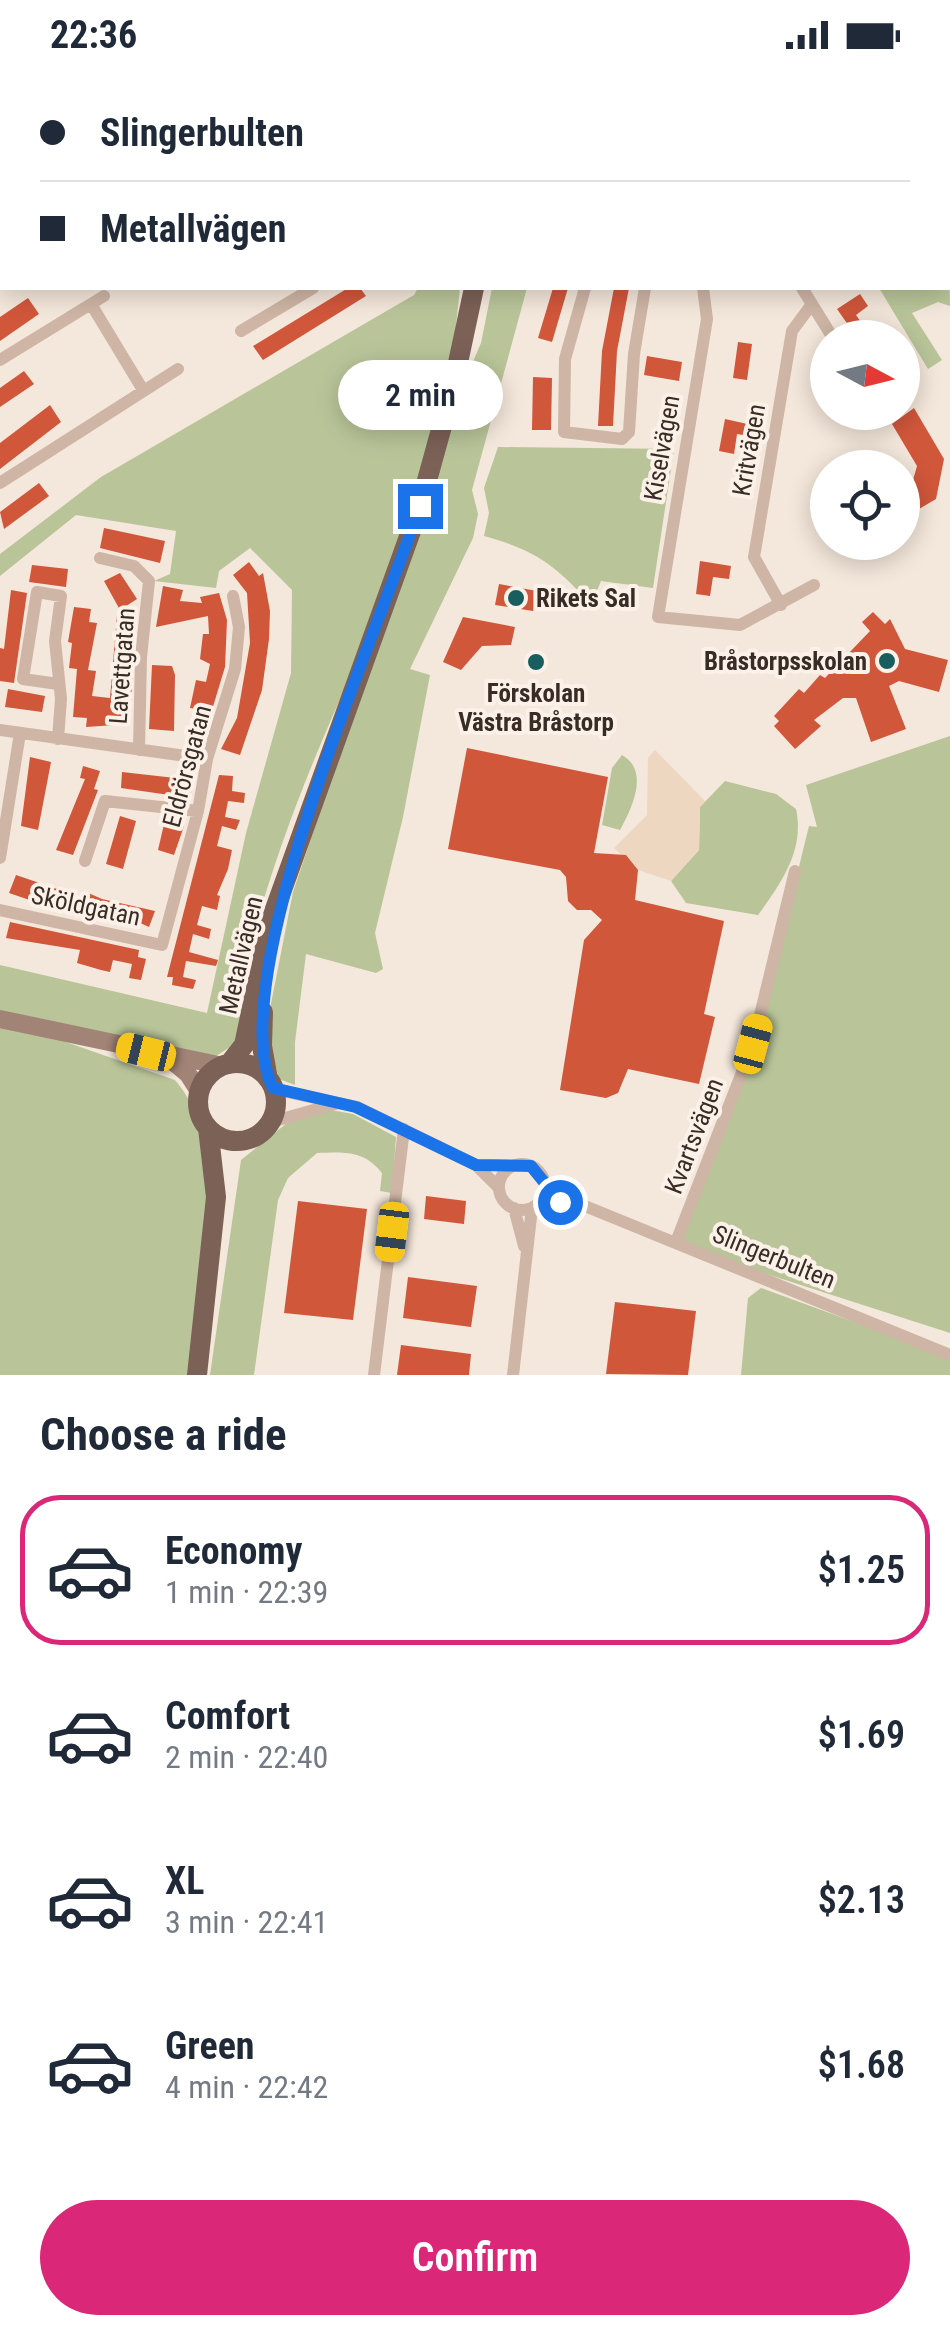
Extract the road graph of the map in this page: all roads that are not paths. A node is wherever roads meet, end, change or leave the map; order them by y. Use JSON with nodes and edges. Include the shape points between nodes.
{"nodes":[{"id":1,"x":310,"y":290,"type":"edge"},
{"id":2,"x":474,"y":290,"type":"edge"},
{"id":3,"x":584,"y":290,"type":"edge"},
{"id":4,"x":645,"y":290,"type":"edge"},
{"id":5,"x":703,"y":290,"type":"edge"},
{"id":6,"x":803,"y":290,"type":"edge"},
{"id":7,"x":812,"y":304,"type":"junction"},
{"id":8,"x":822,"y":320,"type":"edge"},
{"id":9,"x":241,"y":332,"type":"dead end"},
{"id":10,"x":0,"y":360,"type":"edge"},
{"id":11,"x":178,"y":369,"type":"dead end"},
{"id":12,"x":143,"y":390,"type":"junction"},
{"id":13,"x":0,"y":483,"type":"edge"},
{"id":14,"x":100,"y":558,"type":"dead end"},
{"id":15,"x":814,"y":585,"type":"dead end"},
{"id":16,"x":233,"y":596,"type":"dead end"},
{"id":17,"x":781,"y":605,"type":"junction"},
{"id":18,"x":58,"y":684,"type":"junction"},
{"id":19,"x":0,"y":730,"type":"edge"},
{"id":20,"x":20,"y":733,"type":"junction"},
{"id":21,"x":58,"y":739,"type":"junction"},
{"id":22,"x":140,"y":750,"type":"junction"},
{"id":23,"x":207,"y":759,"type":"junction"},
{"id":24,"x":198,"y":811,"type":"junction"},
{"id":25,"x":294,"y":853,"type":"junction"},
{"id":26,"x":0,"y":858,"type":"edge"},
{"id":27,"x":84,"y":861,"type":"dead end"},
{"id":28,"x":795,"y":871,"type":"dead end"},
{"id":29,"x":0,"y":910,"type":"edge"},
{"id":30,"x":162,"y":945,"type":"joint"},
{"id":31,"x":0,"y":1019,"type":"edge"},
{"id":32,"x":166,"y":1057,"type":"junction"},
{"id":33,"x":226,"y":1065,"type":"junction"},
{"id":34,"x":270,"y":1084,"type":"junction"},
{"id":35,"x":199,"y":1091,"type":"junction"},
{"id":36,"x":343,"y":1103,"type":"junction"},
{"id":37,"x":270,"y":1122,"type":"junction"},
{"id":38,"x":208,"y":1128,"type":"junction"},
{"id":39,"x":404,"y":1129,"type":"junction"},
{"id":40,"x":242,"y":1141,"type":"junction"},
{"id":41,"x":476,"y":1165,"type":"junction"},
{"id":42,"x":508,"y":1169,"type":"junction"},
{"id":43,"x":544,"y":1182,"type":"junction"},
{"id":44,"x":499,"y":1188,"type":"junction"},
{"id":45,"x":580,"y":1204,"type":"junction"},
{"id":46,"x":535,"y":1205,"type":"junction"},
{"id":47,"x":514,"y":1208,"type":"junction"},
{"id":48,"x":676,"y":1242,"type":"junction"},
{"id":49,"x":524,"y":1248,"type":"junction"},
{"id":50,"x":210,"y":1276,"type":"junction"},
{"id":51,"x":950,"y":1356,"type":"edge"},
{"id":52,"x":197,"y":1375,"type":"edge"},
{"id":53,"x":374,"y":1375,"type":"edge"},
{"id":54,"x":512,"y":1375,"type":"edge"}],
"edges":[{"from":1,"to":9,"type":"street"},
{"from":2,"to":25,"type":"main road","name":"Metallvägen","via":[[420,506]]},
{"from":3,"to":4,"type":"street","via":[[565,358],[564,432],[622,439],[629,432]]},
{"from":5,"to":17,"type":"street","name":"Kiselvägen","via":[[707,319],[658,616],[734,626]]},
{"from":6,"to":7,"type":"street"},
{"from":7,"to":8,"type":"street"},
{"from":7,"to":17,"type":"street","name":"Kritvägen","via":[[792,331],[754,557]]},
{"from":10,"to":12,"type":"street","via":[[97,300]]},
{"from":11,"to":12,"type":"street"},
{"from":12,"to":13,"type":"street"},
{"from":14,"to":22,"type":"street","name":"Lavettgatan","via":[[134,566],[149,582]]},
{"from":15,"to":17,"type":"street"},
{"from":16,"to":23,"type":"street","name":"Eldrörsgatan","via":[[238,658]]},
{"from":18,"to":18,"type":"street","via":[[61,596],[36,592],[24,678]]},
{"from":18,"to":21,"type":"street"},
{"from":19,"to":20,"type":"street"},
{"from":20,"to":21,"type":"street"},
{"from":20,"to":26,"type":"street"},
{"from":21,"to":22,"type":"street"},
{"from":22,"to":23,"type":"street"},
{"from":23,"to":24,"type":"street","name":"Eldrörsgatan"},
{"from":24,"to":27,"type":"street","via":[[105,801]]},
{"from":24,"to":30,"type":"street","name":"Eldrörsgatan"},
{"from":25,"to":33,"type":"main road","name":"Metallvägen","via":[[261,958],[246,1038]]},
{"from":25,"to":34,"type":"main road","name":"Metallvägen","via":[[262,1016]]},
{"from":28,"to":48,"type":"street","name":"Kvartsvägen","via":[[750,1054]]},
{"from":29,"to":30,"type":"street","name":"Sköldgatan"},
{"from":31,"to":32,"type":"street"},
{"from":32,"to":33,"type":"street"},
{"from":32,"to":35,"type":"street"},
{"from":33,"to":34,"type":"main road","via":[[251,1066]]},
{"from":33,"to":35,"type":"main road","via":[[210,1073]]},
{"from":34,"to":36,"type":"street"},
{"from":34,"to":37,"type":"main road"},
{"from":35,"to":38,"type":"main road"},
{"from":36,"to":37,"type":"street"},
{"from":36,"to":39,"type":"street"},
{"from":37,"to":40,"type":"main road"},
{"from":38,"to":40,"type":"main road"},
{"from":38,"to":50,"type":"main road","via":[[217,1183]]},
{"from":39,"to":41,"type":"street"},
{"from":39,"to":53,"type":"street"},
{"from":40,"to":50,"type":"main road","via":[[229,1168]]},
{"from":41,"to":42,"type":"street"},
{"from":41,"to":44,"type":"street"},
{"from":42,"to":43,"type":"street","via":[[531,1166]]},
{"from":42,"to":44,"type":"street"},
{"from":43,"to":45,"type":"street","name":"Slingerbulten"},
{"from":43,"to":46,"type":"street"},
{"from":44,"to":47,"type":"street"},
{"from":45,"to":46,"type":"street","name":"Slingerbulten"},
{"from":45,"to":48,"type":"street","name":"Slingerbulten"},
{"from":46,"to":47,"type":"street"},
{"from":46,"to":49,"type":"street"},
{"from":47,"to":49,"type":"street"},
{"from":48,"to":51,"type":"street","name":"Slingerbulten"},
{"from":49,"to":54,"type":"street"},
{"from":50,"to":52,"type":"main road"}]}
